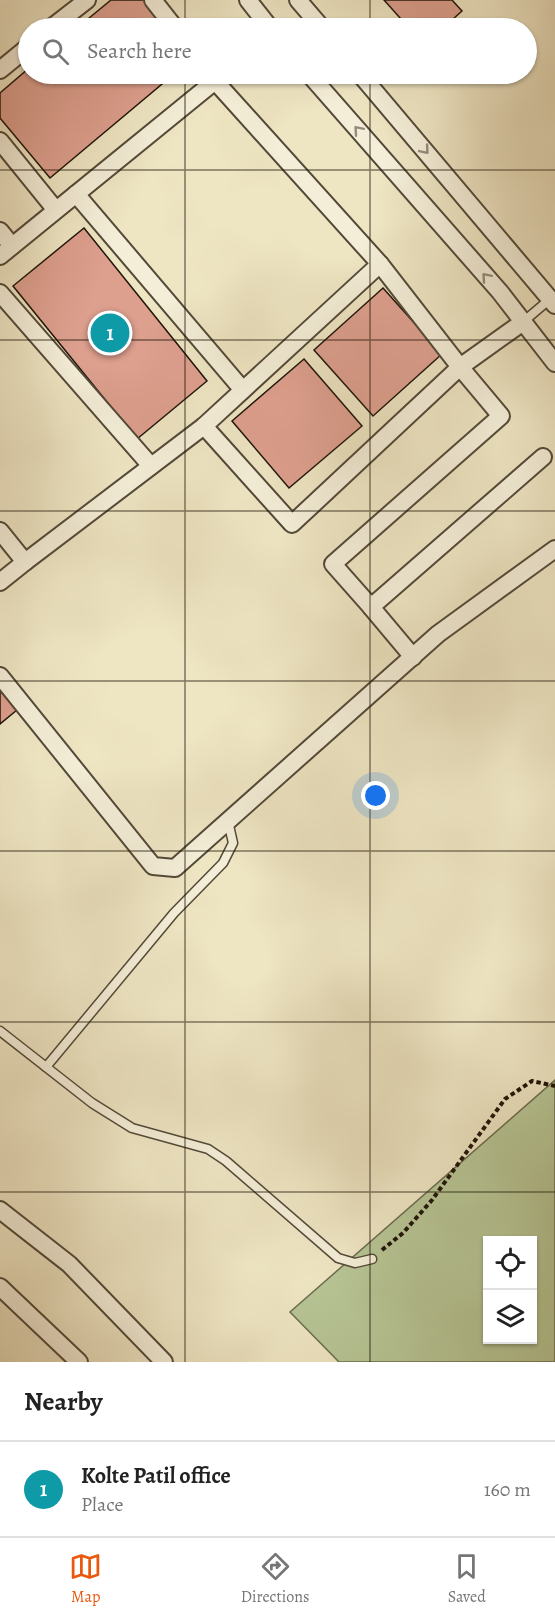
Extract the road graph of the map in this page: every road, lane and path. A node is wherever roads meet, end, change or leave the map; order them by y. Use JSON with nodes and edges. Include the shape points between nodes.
{"nodes":[{"id":1,"x":87,"y":0,"type":"edge"},
{"id":2,"x":153,"y":0,"type":"edge"},
{"id":3,"x":248,"y":0,"type":"edge"},
{"id":4,"x":298,"y":0,"type":"edge"},
{"id":5,"x":64,"y":18,"type":"edge"},
{"id":6,"x":167,"y":18,"type":"edge"},
{"id":7,"x":262,"y":18,"type":"edge"},
{"id":8,"x":313,"y":18,"type":"edge"},
{"id":9,"x":18,"y":55,"type":"edge"},
{"id":10,"x":0,"y":70,"type":"edge"},
{"id":11,"x":204,"y":84,"type":"edge"},
{"id":12,"x":218,"y":84,"type":"edge"},
{"id":13,"x":318,"y":84,"type":"edge"},
{"id":14,"x":368,"y":84,"type":"edge"},
{"id":15,"x":0,"y":141,"type":"edge"},
{"id":16,"x":76,"y":194,"type":"junction"},
{"id":17,"x":55,"y":209,"type":"junction"},
{"id":18,"x":0,"y":231,"type":"edge"},
{"id":19,"x":6,"y":251,"type":"edge"},
{"id":20,"x":380,"y":264,"type":"junction"},
{"id":21,"x":0,"y":292,"type":"edge"},
{"id":22,"x":552,"y":302,"type":"edge"},
{"id":23,"x":523,"y":322,"type":"junction"},
{"id":24,"x":555,"y":363,"type":"edge"},
{"id":25,"x":460,"y":367,"type":"junction"},
{"id":26,"x":242,"y":389,"type":"junction"},
{"id":27,"x":204,"y":426,"type":"junction"},
{"id":28,"x":543,"y":457,"type":"dead end"},
{"id":29,"x":151,"y":466,"type":"junction"},
{"id":30,"x":0,"y":531,"type":"edge"},
{"id":31,"x":555,"y":549,"type":"edge"},
{"id":32,"x":25,"y":562,"type":"junction"},
{"id":33,"x":0,"y":582,"type":"edge"},
{"id":34,"x":371,"y":607,"type":"junction"},
{"id":35,"x":412,"y":657,"type":"junction"},
{"id":36,"x":0,"y":676,"type":"edge"},
{"id":37,"x":228,"y":821,"type":"junction"},
{"id":38,"x":0,"y":1030,"type":"edge"},
{"id":39,"x":46,"y":1067,"type":"junction"},
{"id":40,"x":555,"y":1086,"type":"edge"},
{"id":41,"x":0,"y":1210,"type":"edge"},
{"id":42,"x":372,"y":1259,"type":"joint"},
{"id":43,"x":0,"y":1287,"type":"edge"},
{"id":44,"x":79,"y":1362,"type":"edge"},
{"id":45,"x":164,"y":1362,"type":"edge"}],
"edges":[{"from":1,"to":5,"type":"street"},
{"from":2,"to":6,"type":"street"},
{"from":3,"to":7,"type":"street"},
{"from":4,"to":8,"type":"street"},
{"from":9,"to":10,"type":"street"},
{"from":11,"to":16,"type":"street"},
{"from":12,"to":20,"type":"street"},
{"from":23,"to":13,"type":"street","one_way":true},
{"from":14,"to":22,"type":"street","one_way":true},
{"from":15,"to":17,"type":"street"},
{"from":16,"to":17,"type":"street"},
{"from":16,"to":26,"type":"street"},
{"from":17,"to":19,"type":"street"},
{"from":18,"to":19,"type":"street"},
{"from":20,"to":25,"type":"street"},
{"from":20,"to":26,"type":"street"},
{"from":21,"to":29,"type":"street"},
{"from":22,"to":23,"type":"lane"},
{"from":23,"to":24,"type":"street"},
{"from":23,"to":25,"type":"street"},
{"from":25,"to":27,"type":"street","via":[[292,524]]},
{"from":25,"to":34,"type":"street","via":[[501,416],[333,564]]},
{"from":26,"to":27,"type":"street"},
{"from":27,"to":29,"type":"street"},
{"from":28,"to":34,"type":"street"},
{"from":29,"to":32,"type":"street"},
{"from":30,"to":32,"type":"street"},
{"from":31,"to":35,"type":"street"},
{"from":32,"to":33,"type":"street"},
{"from":34,"to":35,"type":"street"},
{"from":35,"to":37,"type":"street"},
{"from":36,"to":37,"type":"street","via":[[153,866],[175,868]]},
{"from":37,"to":39,"type":"lane","via":[[233,843],[223,863],[174,913]]},
{"from":38,"to":39,"type":"lane"},
{"from":39,"to":42,"type":"lane","via":[[132,1128],[208,1149],[338,1258],[355,1263]]},
{"from":40,"to":42,"type":"path","via":[[532,1081],[505,1099],[432,1200],[403,1233]]},
{"from":41,"to":45,"type":"street","via":[[69,1264]]},
{"from":43,"to":44,"type":"street"}]}
